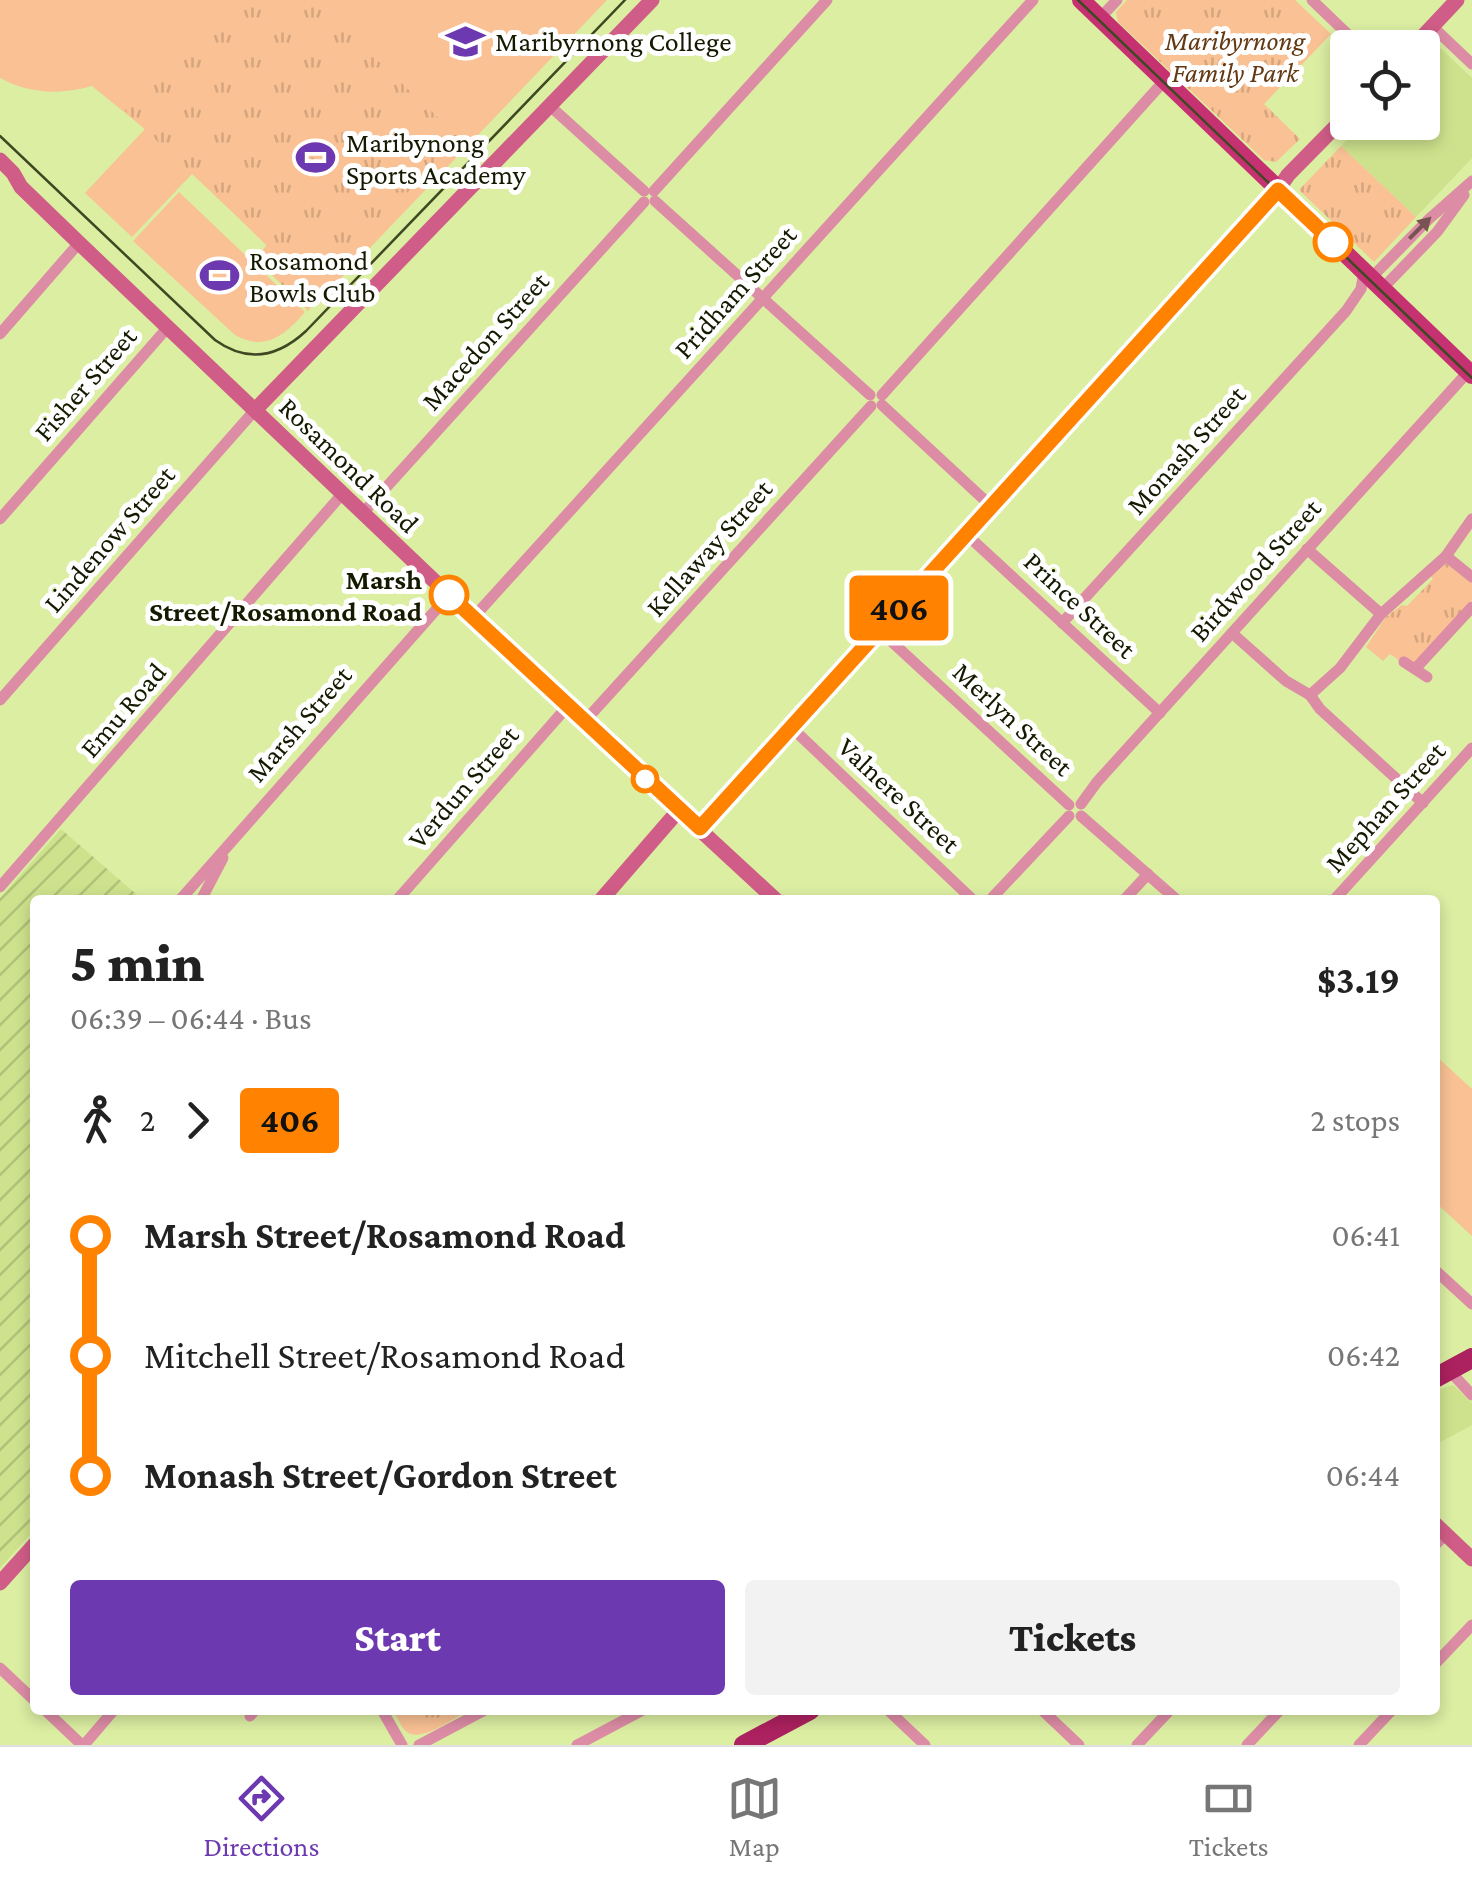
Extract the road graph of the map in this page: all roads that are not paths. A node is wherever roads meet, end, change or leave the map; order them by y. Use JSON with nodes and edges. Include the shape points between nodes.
{"nodes":[{"id":1,"x":652,"y":0,"type":"edge"},
{"id":2,"x":827,"y":0,"type":"edge"},
{"id":3,"x":1032,"y":0,"type":"edge"},
{"id":4,"x":1081,"y":0,"type":"edge"},
{"id":5,"x":1118,"y":0,"type":"edge"},
{"id":6,"x":1312,"y":0,"type":"edge"},
{"id":7,"x":1457,"y":0,"type":"edge"},
{"id":8,"x":1100,"y":18,"type":"junction"},
{"id":9,"x":1432,"y":26,"type":"junction"},
{"id":10,"x":1343,"y":30,"type":"edge"},
{"id":11,"x":1428,"y":30,"type":"edge"},
{"id":12,"x":1472,"y":64,"type":"edge"},
{"id":13,"x":1165,"y":80,"type":"junction"},
{"id":14,"x":550,"y":106,"type":"junction"},
{"id":15,"x":1330,"y":132,"type":"edge"},
{"id":16,"x":0,"y":160,"type":"edge"},
{"id":17,"x":0,"y":174,"type":"edge"},
{"id":18,"x":1472,"y":182,"type":"edge"},
{"id":19,"x":21,"y":187,"type":"junction"},
{"id":20,"x":1278,"y":190,"type":"junction"},
{"id":21,"x":649,"y":196,"type":"junction"},
{"id":22,"x":79,"y":243,"type":"junction"},
{"id":23,"x":1376,"y":283,"type":"junction"},
{"id":24,"x":763,"y":299,"type":"junction"},
{"id":25,"x":1346,"y":312,"type":"junction"},
{"id":26,"x":168,"y":327,"type":"junction"},
{"id":27,"x":0,"y":334,"type":"edge"},
{"id":28,"x":1470,"y":373,"type":"edge"},
{"id":29,"x":876,"y":400,"type":"junction"},
{"id":30,"x":256,"y":410,"type":"junction"},
{"id":31,"x":346,"y":496,"type":"junction"},
{"id":32,"x":991,"y":506,"type":"junction"},
{"id":33,"x":364,"y":513,"type":"junction"},
{"id":34,"x":0,"y":519,"type":"edge"},
{"id":35,"x":1472,"y":519,"type":"edge"},
{"id":36,"x":966,"y":534,"type":"junction"},
{"id":37,"x":1307,"y":548,"type":"junction"},
{"id":38,"x":1446,"y":556,"type":"junction"},
{"id":39,"x":1472,"y":577,"type":"edge"},
{"id":40,"x":449,"y":595,"type":"junction"},
{"id":41,"x":1472,"y":607,"type":"edge"},
{"id":42,"x":1381,"y":614,"type":"junction"},
{"id":43,"x":473,"y":618,"type":"junction"},
{"id":44,"x":1062,"y":623,"type":"junction"},
{"id":45,"x":879,"y":630,"type":"junction"},
{"id":46,"x":1232,"y":633,"type":"junction"},
{"id":47,"x":1427,"y":677,"type":"dead end"},
{"id":48,"x":1310,"y":695,"type":"junction"},
{"id":49,"x":0,"y":700,"type":"edge"},
{"id":50,"x":567,"y":707,"type":"junction"},
{"id":51,"x":1160,"y":713,"type":"junction"},
{"id":52,"x":584,"y":722,"type":"junction"},
{"id":53,"x":791,"y":727,"type":"junction"},
{"id":54,"x":1472,"y":748,"type":"edge"},
{"id":55,"x":1422,"y":803,"type":"junction"},
{"id":56,"x":679,"y":810,"type":"junction"},
{"id":57,"x":1075,"y":810,"type":"junction"},
{"id":58,"x":700,"y":828,"type":"junction"},
{"id":59,"x":230,"y":845,"type":"junction"},
{"id":60,"x":1148,"y":874,"type":"junction"},
{"id":61,"x":0,"y":887,"type":"edge"},
{"id":62,"x":185,"y":895,"type":"edge"},
{"id":63,"x":204,"y":895,"type":"edge"},
{"id":64,"x":401,"y":895,"type":"edge"},
{"id":65,"x":605,"y":895,"type":"edge"},
{"id":66,"x":765,"y":895,"type":"edge"},
{"id":67,"x":968,"y":895,"type":"edge"},
{"id":68,"x":995,"y":895,"type":"edge"},
{"id":69,"x":1129,"y":895,"type":"edge"},
{"id":70,"x":1171,"y":895,"type":"edge"},
{"id":71,"x":1339,"y":895,"type":"edge"},
{"id":72,"x":1440,"y":1275,"type":"edge"},
{"id":73,"x":1472,"y":1304,"type":"edge"},
{"id":74,"x":1472,"y":1358,"type":"edge"},
{"id":75,"x":1442,"y":1374,"type":"edge"},
{"id":76,"x":1472,"y":1395,"type":"edge"},
{"id":77,"x":1440,"y":1535,"type":"edge"},
{"id":78,"x":30,"y":1550,"type":"edge"},
{"id":79,"x":1472,"y":1558,"type":"edge"},
{"id":80,"x":0,"y":1583,"type":"edge"},
{"id":81,"x":1472,"y":1624,"type":"edge"},
{"id":82,"x":1440,"y":1659,"type":"edge"},
{"id":83,"x":0,"y":1668,"type":"edge"},
{"id":84,"x":30,"y":1696,"type":"edge"},
{"id":85,"x":50,"y":1715,"type":"edge"},
{"id":86,"x":110,"y":1715,"type":"edge"},
{"id":87,"x":385,"y":1715,"type":"edge"},
{"id":88,"x":475,"y":1715,"type":"edge"},
{"id":89,"x":634,"y":1715,"type":"edge"},
{"id":90,"x":801,"y":1715,"type":"edge"},
{"id":91,"x":893,"y":1715,"type":"edge"},
{"id":92,"x":1047,"y":1715,"type":"edge"},
{"id":93,"x":1165,"y":1715,"type":"edge"},
{"id":94,"x":1275,"y":1715,"type":"edge"},
{"id":95,"x":1387,"y":1715,"type":"edge"},
{"id":96,"x":920,"y":1743,"type":"edge"},
{"id":97,"x":83,"y":1745,"type":"edge"},
{"id":98,"x":402,"y":1745,"type":"edge"},
{"id":99,"x":418,"y":1745,"type":"edge"},
{"id":100,"x":577,"y":1745,"type":"edge"},
{"id":101,"x":744,"y":1745,"type":"edge"},
{"id":102,"x":1079,"y":1745,"type":"edge"},
{"id":103,"x":1138,"y":1745,"type":"edge"},
{"id":104,"x":1247,"y":1745,"type":"edge"},
{"id":105,"x":1359,"y":1745,"type":"edge"}],
"edges":[{"from":1,"to":14,"type":"street"},
{"from":2,"to":21,"type":"street","name":"Macedon Street"},
{"from":3,"to":24,"type":"street","name":"Pridham Street"},
{"from":4,"to":8,"type":"main road"},
{"from":5,"to":8,"type":"street"},
{"from":6,"to":10,"type":"street"},
{"from":7,"to":9,"type":"street"},
{"from":8,"to":13,"type":"main road"},
{"from":9,"to":11,"type":"street"},
{"from":9,"to":12,"type":"street"},
{"from":13,"to":20,"type":"main road"},
{"from":13,"to":29,"type":"street","name":"Kellaway Street"},
{"from":14,"to":21,"type":"street"},
{"from":14,"to":30,"type":"street"},
{"from":15,"to":20,"type":"street"},
{"from":16,"to":19,"type":"street","name":"Rosamond Road"},
{"from":17,"to":19,"type":"street","name":"Rosamond Road"},
{"from":18,"to":23,"type":"street","via":[[1429,218]]},
{"from":19,"to":22,"type":"street","name":"Rosamond Road"},
{"from":20,"to":23,"type":"main road"},
{"from":20,"to":32,"type":"street"},
{"from":21,"to":24,"type":"street"},
{"from":21,"to":33,"type":"street","name":"Macedon Street"},
{"from":22,"to":26,"type":"street","name":"Rosamond Road"},
{"from":22,"to":27,"type":"street"},
{"from":23,"to":25,"type":"street","name":"Monash Street","via":[[1361,289]]},
{"from":23,"to":25,"type":"street","name":"Monash Street","via":[[1373,294]]},
{"from":23,"to":28,"type":"main road"},
{"from":24,"to":29,"type":"street"},
{"from":24,"to":43,"type":"street","name":"Pridham Street"},
{"from":25,"to":44,"type":"street","name":"Monash Street"},
{"from":26,"to":30,"type":"street","name":"Rosamond Road"},
{"from":26,"to":34,"type":"street","name":"Fisher Street"},
{"from":28,"to":37,"type":"street","name":"Birdwood Street"},
{"from":29,"to":32,"type":"street"},
{"from":29,"to":52,"type":"street","name":"Kellaway Street"},
{"from":30,"to":31,"type":"street","name":"Rosamond Road"},
{"from":30,"to":49,"type":"street","name":"Lindenow Street"},
{"from":31,"to":33,"type":"street","name":"Rosamond Road"},
{"from":31,"to":61,"type":"street","name":"Emu Road"},
{"from":32,"to":36,"type":"street"},
{"from":33,"to":40,"type":"street","name":"Rosamond Road"},
{"from":35,"to":38,"type":"street"},
{"from":36,"to":44,"type":"street","name":"Prince Street"},
{"from":36,"to":45,"type":"street"},
{"from":37,"to":42,"type":"street"},
{"from":37,"to":46,"type":"street","name":"Birdwood Street"},
{"from":38,"to":39,"type":"street"},
{"from":38,"to":42,"type":"street"},
{"from":40,"to":43,"type":"street","name":"Rosamond Road"},
{"from":40,"to":59,"type":"street","name":"Marsh Street"},
{"from":41,"to":47,"type":"street","via":[[1410,665]]},
{"from":42,"to":48,"type":"street"},
{"from":43,"to":50,"type":"street","name":"Rosamond Road"},
{"from":44,"to":51,"type":"street","name":"Prince Street"},
{"from":45,"to":53,"type":"street"},
{"from":45,"to":57,"type":"street","name":"Merlyn Street"},
{"from":46,"to":48,"type":"street"},
{"from":46,"to":51,"type":"street","name":"Birdwood Street"},
{"from":48,"to":55,"type":"street"},
{"from":50,"to":52,"type":"street","name":"Rosamond Road"},
{"from":50,"to":64,"type":"street","name":"Verdun Street"},
{"from":51,"to":57,"type":"street","name":"Birdwood Street"},
{"from":52,"to":56,"type":"street","name":"Rosamond Road"},
{"from":53,"to":58,"type":"street"},
{"from":53,"to":67,"type":"street","name":"Valnere Street"},
{"from":54,"to":55,"type":"street","name":"Mephan Street"},
{"from":55,"to":71,"type":"street","name":"Mephan Street"},
{"from":56,"to":58,"type":"street","name":"Rosamond Road"},
{"from":56,"to":65,"type":"street"},
{"from":57,"to":60,"type":"street","name":"Merlyn Street"},
{"from":57,"to":68,"type":"street","name":"Birdwood Street"},
{"from":58,"to":66,"type":"street","name":"Rosamond Road"},
{"from":59,"to":62,"type":"street","name":"Marsh Street"},
{"from":59,"to":63,"type":"street","name":"Marsh Street"},
{"from":60,"to":69,"type":"street"},
{"from":60,"to":70,"type":"street","name":"Merlyn Street"},
{"from":72,"to":73,"type":"street"},
{"from":74,"to":75,"type":"highway"},
{"from":75,"to":76,"type":"street"},
{"from":77,"to":79,"type":"street"},
{"from":78,"to":80,"type":"street"},
{"from":81,"to":82,"type":"street"},
{"from":83,"to":84,"type":"street"},
{"from":85,"to":97,"type":"street"},
{"from":86,"to":97,"type":"street"},
{"from":87,"to":98,"type":"street"},
{"from":88,"to":99,"type":"street"},
{"from":89,"to":100,"type":"street"},
{"from":90,"to":101,"type":"highway"},
{"from":91,"to":96,"type":"street"},
{"from":92,"to":102,"type":"street"},
{"from":93,"to":103,"type":"street"},
{"from":94,"to":104,"type":"street"},
{"from":95,"to":105,"type":"street"}]}
